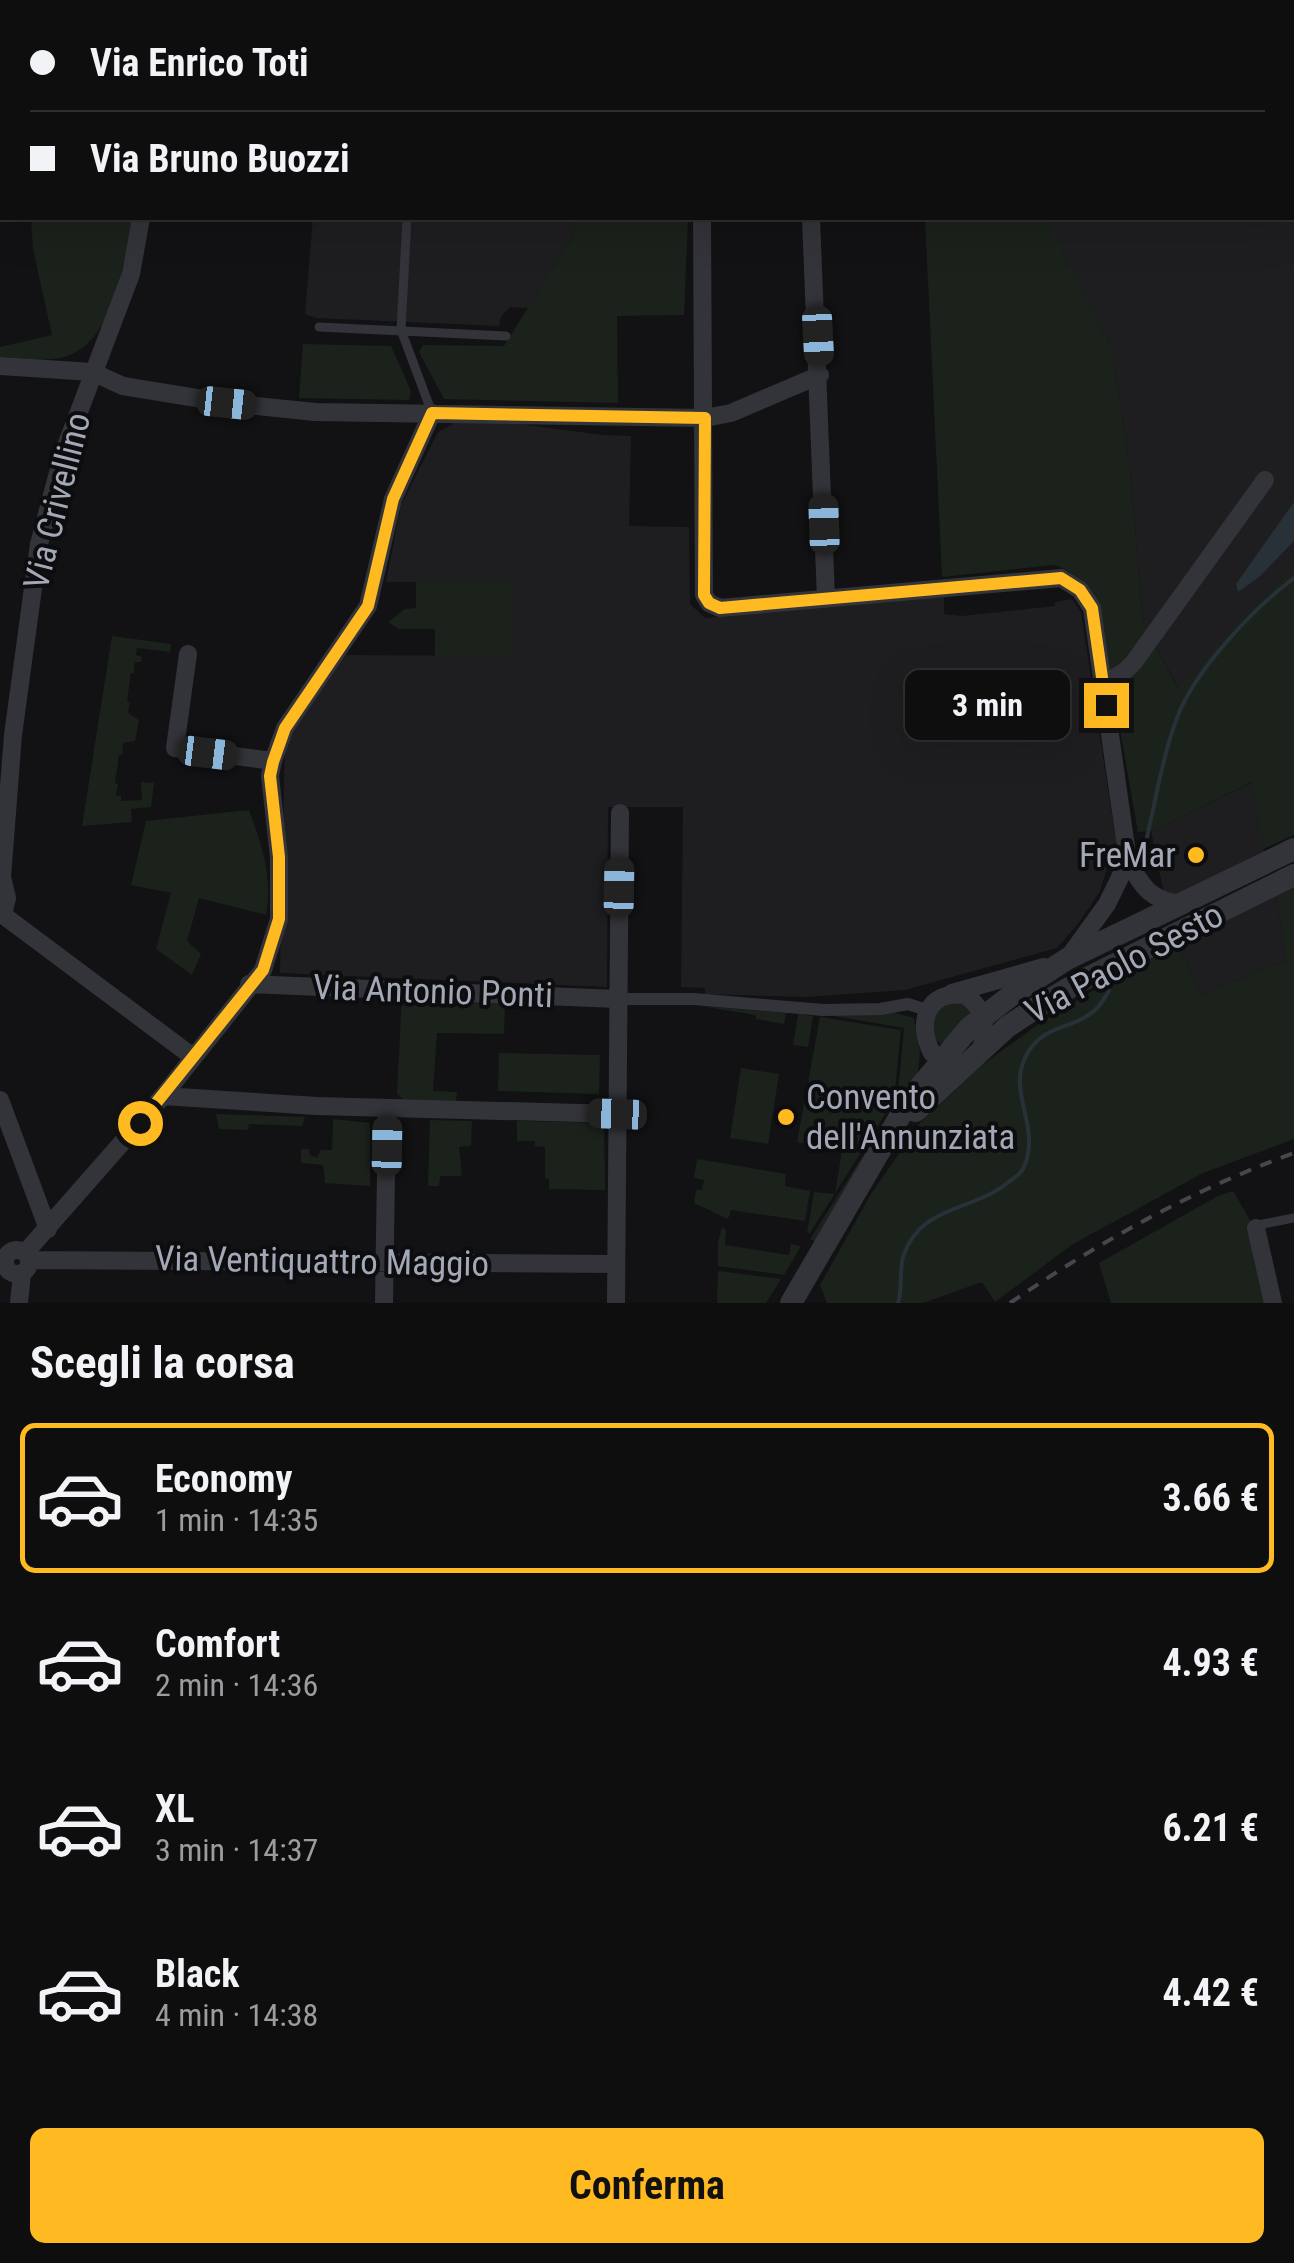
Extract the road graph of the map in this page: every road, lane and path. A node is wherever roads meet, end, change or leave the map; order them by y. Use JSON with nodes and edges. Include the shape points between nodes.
{"nodes":[{"id":1,"x":142,"y":220,"type":"edge"},
{"id":2,"x":407,"y":220,"type":"edge"},
{"id":3,"x":702,"y":220,"type":"edge"},
{"id":4,"x":811,"y":220,"type":"edge"},
{"id":5,"x":318,"y":326,"type":"dead end"},
{"id":6,"x":401,"y":330,"type":"junction"},
{"id":7,"x":506,"y":336,"type":"dead end"},
{"id":8,"x":0,"y":366,"type":"edge"},
{"id":9,"x":92,"y":372,"type":"junction"},
{"id":10,"x":820,"y":375,"type":"junction"},
{"id":11,"x":432,"y":413,"type":"junction"},
{"id":12,"x":705,"y":418,"type":"junction"},
{"id":13,"x":1265,"y":480,"type":"dead end"},
{"id":14,"x":826,"y":600,"type":"junction"},
{"id":15,"x":188,"y":654,"type":"dead end"},
{"id":16,"x":1103,"y":684,"type":"junction"},
{"id":17,"x":273,"y":762,"type":"junction"},
{"id":18,"x":620,"y":813,"type":"dead end"},
{"id":19,"x":1294,"y":849,"type":"edge"},
{"id":20,"x":1128,"y":861,"type":"junction"},
{"id":21,"x":1294,"y":875,"type":"edge"},
{"id":22,"x":1182,"y":904,"type":"junction"},
{"id":23,"x":2,"y":916,"type":"edge"},
{"id":24,"x":1067,"y":959,"type":"junction"},
{"id":25,"x":249,"y":984,"type":"junction"},
{"id":26,"x":952,"y":993,"type":"junction"},
{"id":27,"x":618,"y":999,"type":"junction"},
{"id":28,"x":927,"y":1010,"type":"junction"},
{"id":29,"x":984,"y":1016,"type":"junction"},
{"id":30,"x":193,"y":1057,"type":"junction"},
{"id":31,"x":974,"y":1057,"type":"junction"},
{"id":32,"x":940,"y":1059,"type":"junction"},
{"id":33,"x":163,"y":1096,"type":"junction"},
{"id":34,"x":0,"y":1100,"type":"edge"},
{"id":35,"x":388,"y":1109,"type":"junction"},
{"id":36,"x":617,"y":1114,"type":"junction"},
{"id":37,"x":882,"y":1152,"type":"junction"},
{"id":38,"x":1294,"y":1218,"type":"edge"},
{"id":39,"x":1256,"y":1228,"type":"joint"},
{"id":40,"x":48,"y":1229,"type":"junction"},
{"id":41,"x":3,"y":1258,"type":"edge"},
{"id":42,"x":25,"y":1262,"type":"junction"},
{"id":43,"x":385,"y":1262,"type":"junction"},
{"id":44,"x":616,"y":1264,"type":"junction"},
{"id":45,"x":18,"y":1303,"type":"edge"},
{"id":46,"x":384,"y":1303,"type":"edge"},
{"id":47,"x":616,"y":1303,"type":"edge"},
{"id":48,"x":791,"y":1303,"type":"edge"},
{"id":49,"x":1273,"y":1303,"type":"edge"}],
"edges":[{"from":1,"to":9,"type":"street","name":"Via Crivellino","via":[[131,274]]},
{"from":2,"to":6,"type":"lane"},
{"from":3,"to":12,"type":"street"},
{"from":4,"to":10,"type":"street"},
{"from":5,"to":6,"type":"lane"},
{"from":6,"to":7,"type":"lane"},
{"from":6,"to":11,"type":"lane"},
{"from":8,"to":9,"type":"street"},
{"from":9,"to":11,"type":"street","via":[[123,386],[227,403]]},
{"from":9,"to":23,"type":"street","name":"Via Crivellino","via":[[38,544],[14,735]]},
{"from":10,"to":12,"type":"street"},
{"from":10,"to":14,"type":"street"},
{"from":11,"to":12,"type":"street"},
{"from":11,"to":17,"type":"street","via":[[393,499],[368,606],[285,728]]},
{"from":12,"to":14,"type":"street","via":[[709,603],[720,608]]},
{"from":13,"to":16,"type":"street","via":[[1134,662]]},
{"from":14,"to":16,"type":"street","via":[[1061,578],[1092,608]]},
{"from":15,"to":17,"type":"street","via":[[176,748]]},
{"from":16,"to":20,"type":"street"},
{"from":17,"to":25,"type":"street","via":[[279,919],[263,970]]},
{"from":18,"to":27,"type":"street"},
{"from":19,"to":22,"type":"street","name":"Via Paolo Sesto"},
{"from":20,"to":22,"type":"street","via":[[1142,888],[1160,902]]},
{"from":20,"to":24,"type":"street"},
{"from":21,"to":31,"type":"street","name":"Via Paolo Sesto","via":[[1081,981],[1007,1027]]},
{"from":22,"to":24,"type":"street","name":"Via Paolo Sesto"},
{"from":23,"to":30,"type":"street","name":"Via Crivellino"},
{"from":24,"to":26,"type":"street","name":"Via Paolo Sesto"},
{"from":24,"to":29,"type":"street","name":"Via Paolo Sesto"},
{"from":25,"to":27,"type":"street","name":"Via Antonio Ponti"},
{"from":25,"to":30,"type":"street"},
{"from":26,"to":28,"type":"street","name":"Via Paolo Sesto"},
{"from":26,"to":29,"type":"street","via":[[974,1001]]},
{"from":27,"to":28,"type":"street","via":[[816,1010],[908,1004]]},
{"from":27,"to":36,"type":"street"},
{"from":28,"to":32,"type":"street","via":[[924,1032]]},
{"from":29,"to":31,"type":"street"},
{"from":29,"to":32,"type":"street","name":"Via Paolo Sesto"},
{"from":30,"to":33,"type":"street"},
{"from":31,"to":32,"type":"street"},
{"from":31,"to":37,"type":"street","name":"Via Paolo Sesto","via":[[923,1102]]},
{"from":32,"to":37,"type":"street","name":"Via Paolo Sesto"},
{"from":33,"to":35,"type":"street"},
{"from":33,"to":40,"type":"street"},
{"from":34,"to":40,"type":"street"},
{"from":35,"to":36,"type":"street"},
{"from":35,"to":43,"type":"street"},
{"from":36,"to":44,"type":"street"},
{"from":37,"to":48,"type":"street","name":"Via Paolo Sesto"},
{"from":38,"to":39,"type":"lane"},
{"from":39,"to":49,"type":"street"},
{"from":40,"to":42,"type":"street"},
{"from":41,"to":42,"type":"street","via":[[14,1251]]},
{"from":42,"to":43,"type":"street","name":"Via Ventiquattro Maggio"},
{"from":42,"to":45,"type":"street"},
{"from":43,"to":44,"type":"street","name":"Via Ventiquattro Maggio"},
{"from":43,"to":46,"type":"street"},
{"from":44,"to":47,"type":"street"}]}
